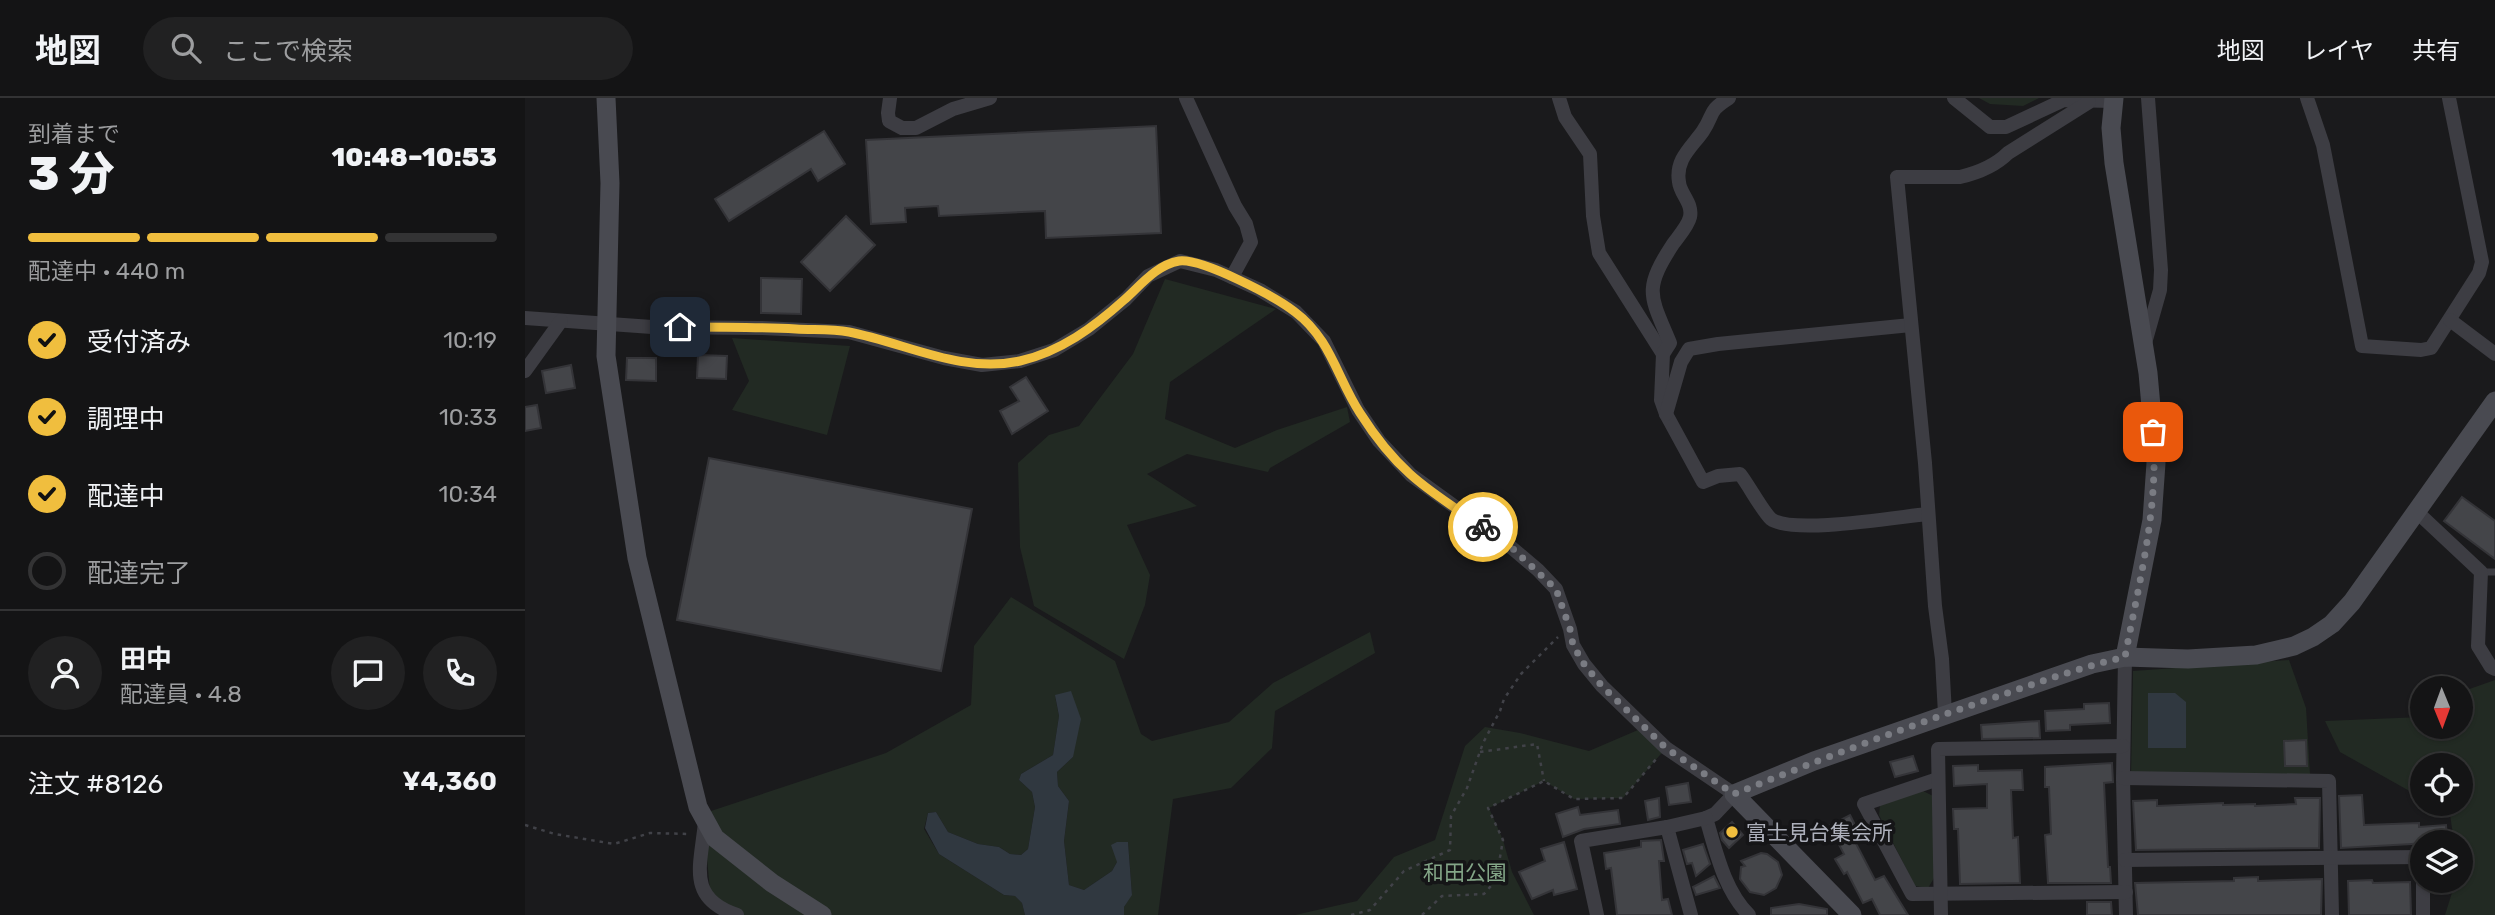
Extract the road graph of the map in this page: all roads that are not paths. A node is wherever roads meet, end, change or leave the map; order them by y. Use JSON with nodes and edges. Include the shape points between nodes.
{"nodes":[{"id":1,"x":606,"y":98,"type":"edge"},
{"id":2,"x":890,"y":98,"type":"edge"},
{"id":3,"x":990,"y":98,"type":"edge"},
{"id":4,"x":1186,"y":98,"type":"edge"},
{"id":5,"x":1559,"y":98,"type":"edge"},
{"id":6,"x":1729,"y":98,"type":"edge"},
{"id":7,"x":1954,"y":98,"type":"edge"},
{"id":8,"x":2148,"y":98,"type":"edge"},
{"id":9,"x":2307,"y":98,"type":"edge"},
{"id":10,"x":2449,"y":98,"type":"edge"},
{"id":11,"x":2114,"y":100,"type":"edge"},
{"id":12,"x":2088,"y":102,"type":"junction"},
{"id":13,"x":1232,"y":277,"type":"junction"},
{"id":14,"x":525,"y":317,"type":"edge"},
{"id":15,"x":2450,"y":320,"type":"junction"},
{"id":16,"x":561,"y":321,"type":"junction"},
{"id":17,"x":605,"y":324,"type":"junction"},
{"id":18,"x":1911,"y":325,"type":"junction"},
{"id":19,"x":2144,"y":350,"type":"junction"},
{"id":20,"x":1663,"y":354,"type":"junction"},
{"id":21,"x":2495,"y":354,"type":"edge"},
{"id":22,"x":525,"y":371,"type":"edge"},
{"id":23,"x":2495,"y":401,"type":"edge"},
{"id":24,"x":1666,"y":414,"type":"junction"},
{"id":25,"x":2417,"y":512,"type":"junction"},
{"id":26,"x":1927,"y":514,"type":"junction"},
{"id":27,"x":2488,"y":572,"type":"edge"},
{"id":28,"x":2125,"y":657,"type":"junction"},
{"id":29,"x":2495,"y":669,"type":"edge"},
{"id":30,"x":1945,"y":715,"type":"junction"},
{"id":31,"x":2123,"y":746,"type":"junction"},
{"id":32,"x":2123,"y":778,"type":"junction"},
{"id":33,"x":1938,"y":779,"type":"junction"},
{"id":34,"x":1734,"y":794,"type":"junction"},
{"id":35,"x":1706,"y":818,"type":"junction"},
{"id":36,"x":1667,"y":827,"type":"junction"},
{"id":37,"x":704,"y":828,"type":"junction"},
{"id":38,"x":2331,"y":856,"type":"junction"},
{"id":39,"x":2410,"y":856,"type":"edge"},
{"id":40,"x":2125,"y":860,"type":"junction"},
{"id":41,"x":2126,"y":892,"type":"junction"},
{"id":42,"x":2423,"y":893,"type":"edge"},
{"id":43,"x":1941,"y":894,"type":"junction"},
{"id":44,"x":737,"y":915,"type":"edge"},
{"id":45,"x":822,"y":915,"type":"edge"},
{"id":46,"x":1597,"y":915,"type":"edge"},
{"id":47,"x":1691,"y":915,"type":"edge"},
{"id":48,"x":1749,"y":915,"type":"edge"},
{"id":49,"x":1851,"y":915,"type":"edge"},
{"id":50,"x":1941,"y":915,"type":"edge"},
{"id":51,"x":2126,"y":915,"type":"edge"},
{"id":52,"x":2332,"y":915,"type":"edge"},
{"id":53,"x":2423,"y":915,"type":"edge"}],
"edges":[{"from":1,"to":17,"type":"street","via":[[610,183]]},
{"from":2,"to":3,"type":"street","via":[[889,121],[902,128],[916,128],[953,109]]},
{"from":4,"to":13,"type":"street","via":[[1251,242]]},
{"from":5,"to":20,"type":"street","via":[[1565,117],[1590,154],[1599,253]]},
{"from":6,"to":20,"type":"street","via":[[1714,107],[1678,168],[1690,218],[1657,269],[1651,290],[1670,343]]},
{"from":7,"to":12,"type":"street","via":[[1990,127],[2006,127],[2064,100]]},
{"from":8,"to":19,"type":"street","via":[[2161,270]]},
{"from":9,"to":15,"type":"street","via":[[2323,145],[2363,346],[2421,351],[2431,348]]},
{"from":10,"to":15,"type":"street","via":[[2482,262]]},
{"from":11,"to":12,"type":"street"},
{"from":11,"to":19,"type":"street","via":[[2114,163]]},
{"from":12,"to":18,"type":"street","via":[[2000,161],[1969,175],[1896,177]]},
{"from":13,"to":17,"type":"street","via":[[1180,261],[1148,275],[1089,329],[1054,350],[1020,361],[982,365],[849,332]]},
{"from":13,"to":34,"type":"street","via":[[1296,312],[1324,341],[1379,441],[1411,475],[1538,570],[1556,589],[1573,645],[1602,686],[1666,748]]},
{"from":14,"to":16,"type":"street"},
{"from":15,"to":21,"type":"street"},
{"from":16,"to":17,"type":"street"},
{"from":16,"to":22,"type":"street"},
{"from":17,"to":37,"type":"street","via":[[637,558]]},
{"from":18,"to":24,"type":"street","via":[[1689,349]]},
{"from":18,"to":26,"type":"street"},
{"from":19,"to":28,"type":"street","via":[[2156,463],[2154,504]]},
{"from":20,"to":24,"type":"street","via":[[1661,400]]},
{"from":23,"to":25,"type":"street"},
{"from":24,"to":26,"type":"street","via":[[1703,482],[1741,474],[1771,519],[1787,526]]},
{"from":25,"to":27,"type":"street"},
{"from":25,"to":28,"type":"street","via":[[2352,602],[2332,624],[2304,642],[2256,655]]},
{"from":26,"to":30,"type":"street"},
{"from":27,"to":29,"type":"street","via":[[2478,646]]},
{"from":28,"to":30,"type":"street","via":[[2091,664]]},
{"from":28,"to":31,"type":"street"},
{"from":30,"to":34,"type":"street"},
{"from":31,"to":32,"type":"street"},
{"from":31,"to":33,"type":"street","via":[[1938,749]]},
{"from":32,"to":38,"type":"street","via":[[2329,781]]},
{"from":32,"to":40,"type":"street"},
{"from":33,"to":43,"type":"street"},
{"from":33,"to":43,"type":"street","via":[[1864,804],[1912,894]]},
{"from":34,"to":35,"type":"street"},
{"from":34,"to":49,"type":"street"},
{"from":35,"to":36,"type":"street"},
{"from":35,"to":48,"type":"street","via":[[1736,902]]},
{"from":36,"to":46,"type":"street","via":[[1581,841]]},
{"from":36,"to":47,"type":"street"},
{"from":37,"to":44,"type":"street","via":[[703,893],[720,909]]},
{"from":37,"to":45,"type":"street","via":[[748,866]]},
{"from":38,"to":39,"type":"street"},
{"from":38,"to":40,"type":"street"},
{"from":38,"to":52,"type":"street"},
{"from":40,"to":41,"type":"street"},
{"from":41,"to":43,"type":"street"},
{"from":41,"to":51,"type":"street"},
{"from":42,"to":53,"type":"street"},
{"from":43,"to":50,"type":"street"}]}
